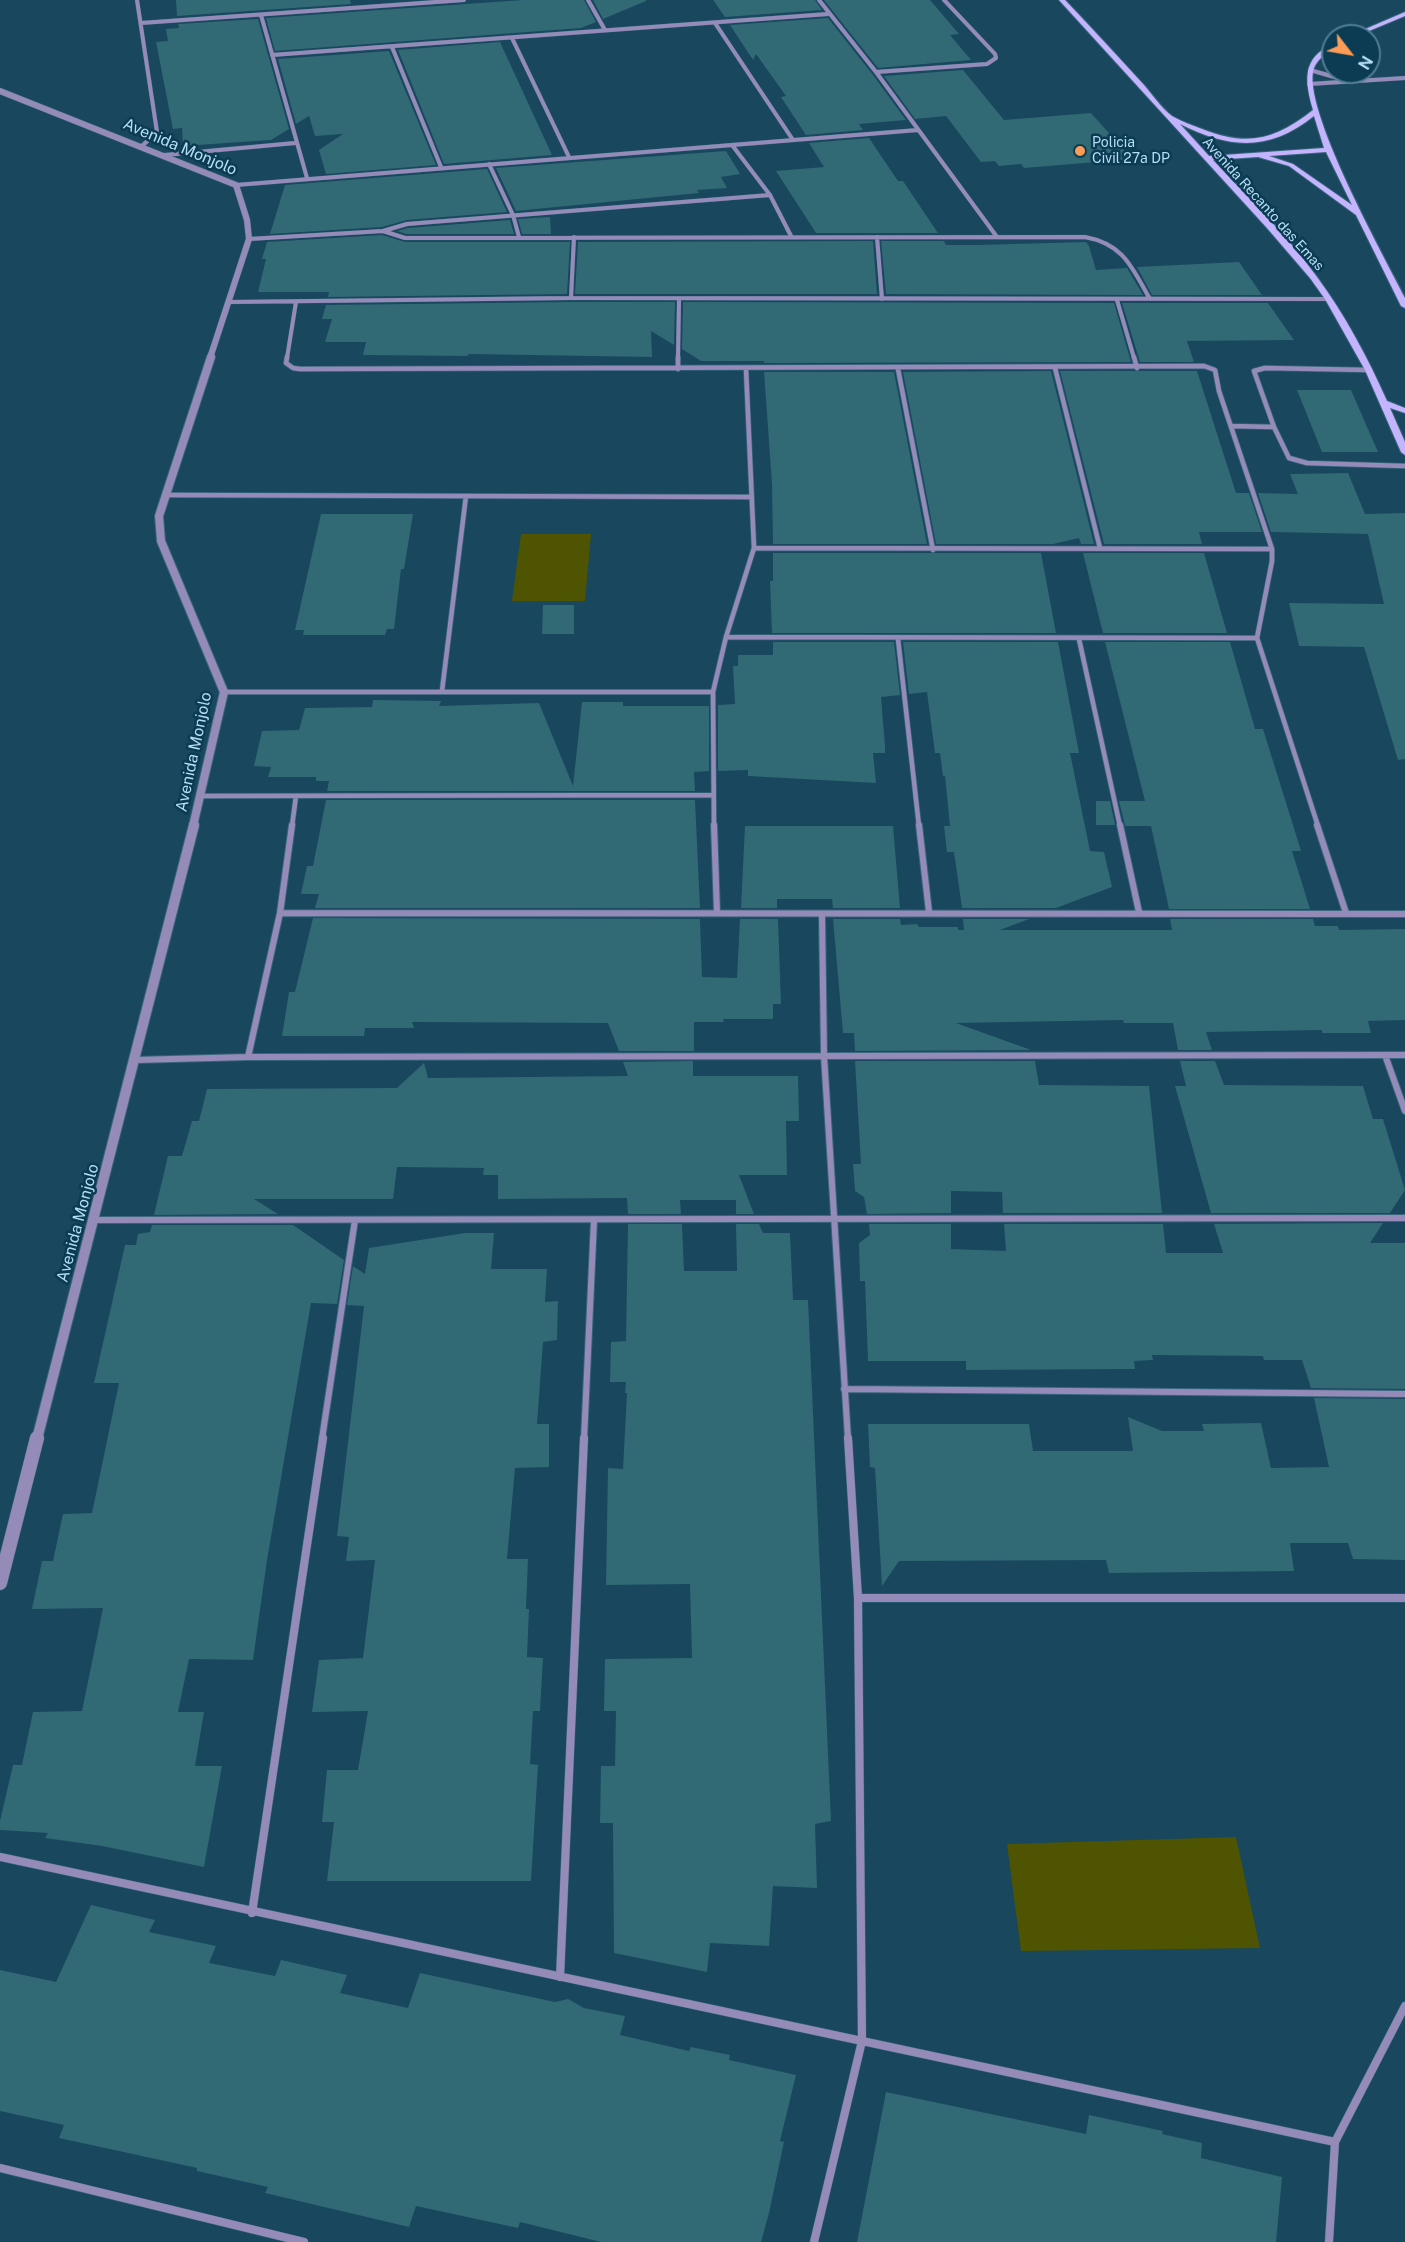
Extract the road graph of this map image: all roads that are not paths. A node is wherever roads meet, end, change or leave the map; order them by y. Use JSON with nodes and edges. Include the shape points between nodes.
{"nodes":[{"id":1,"x":137,"y":0,"type":"edge"},
{"id":2,"x":363,"y":0,"type":"edge"},
{"id":3,"x":464,"y":0,"type":"edge"},
{"id":4,"x":588,"y":0,"type":"edge"},
{"id":5,"x":819,"y":0,"type":"edge"},
{"id":6,"x":944,"y":0,"type":"edge"},
{"id":7,"x":1062,"y":0,"type":"edge"},
{"id":8,"x":365,"y":7,"type":"junction"},
{"id":9,"x":828,"y":14,"type":"junction"},
{"id":10,"x":1405,"y":14,"type":"edge"},
{"id":11,"x":261,"y":15,"type":"junction"},
{"id":12,"x":715,"y":22,"type":"junction"},
{"id":13,"x":141,"y":23,"type":"junction"},
{"id":14,"x":1381,"y":24,"type":"edge"},
{"id":15,"x":605,"y":30,"type":"junction"},
{"id":16,"x":512,"y":38,"type":"junction"},
{"id":17,"x":392,"y":47,"type":"junction"},
{"id":18,"x":1321,"y":54,"type":"edge"},
{"id":19,"x":272,"y":55,"type":"junction"},
{"id":20,"x":1310,"y":70,"type":"junction"},
{"id":21,"x":876,"y":72,"type":"junction"},
{"id":22,"x":1321,"y":75,"type":"edge"},
{"id":23,"x":1405,"y":78,"type":"edge"},
{"id":24,"x":1381,"y":79,"type":"edge"},
{"id":25,"x":1321,"y":83,"type":"edge"},
{"id":26,"x":1309,"y":84,"type":"junction"},
{"id":27,"x":0,"y":91,"type":"edge"},
{"id":28,"x":1316,"y":111,"type":"junction"},
{"id":29,"x":1164,"y":113,"type":"junction"},
{"id":30,"x":918,"y":130,"type":"junction"},
{"id":31,"x":793,"y":140,"type":"junction"},
{"id":32,"x":295,"y":143,"type":"junction"},
{"id":33,"x":732,"y":145,"type":"junction"},
{"id":34,"x":142,"y":146,"type":"junction"},
{"id":35,"x":1328,"y":150,"type":"junction"},
{"id":36,"x":1256,"y":154,"type":"junction"},
{"id":37,"x":165,"y":155,"type":"junction"},
{"id":38,"x":569,"y":157,"type":"junction"},
{"id":39,"x":1208,"y":158,"type":"junction"},
{"id":40,"x":489,"y":164,"type":"junction"},
{"id":41,"x":441,"y":167,"type":"junction"},
{"id":42,"x":306,"y":178,"type":"junction"},
{"id":43,"x":236,"y":185,"type":"junction"},
{"id":44,"x":770,"y":195,"type":"junction"},
{"id":45,"x":513,"y":215,"type":"junction"},
{"id":46,"x":1363,"y":218,"type":"junction"},
{"id":47,"x":383,"y":231,"type":"junction"},
{"id":48,"x":791,"y":236,"type":"junction"},
{"id":49,"x":519,"y":237,"type":"junction"},
{"id":50,"x":574,"y":237,"type":"junction"},
{"id":51,"x":877,"y":237,"type":"junction"},
{"id":52,"x":997,"y":237,"type":"junction"},
{"id":53,"x":249,"y":239,"type":"junction"},
{"id":54,"x":571,"y":298,"type":"junction"},
{"id":55,"x":882,"y":299,"type":"junction"},
{"id":56,"x":1150,"y":299,"type":"junction"},
{"id":57,"x":1329,"y":299,"type":"junction"},
{"id":58,"x":679,"y":300,"type":"junction"},
{"id":59,"x":1118,"y":300,"type":"junction"},
{"id":60,"x":230,"y":302,"type":"junction"},
{"id":61,"x":296,"y":302,"type":"junction"},
{"id":62,"x":1405,"y":306,"type":"edge"},
{"id":63,"x":1055,"y":368,"type":"junction"},
{"id":64,"x":1137,"y":368,"type":"junction"},
{"id":65,"x":678,"y":369,"type":"junction"},
{"id":66,"x":746,"y":369,"type":"junction"},
{"id":67,"x":898,"y":369,"type":"junction"},
{"id":68,"x":1369,"y":370,"type":"junction"},
{"id":69,"x":1385,"y":403,"type":"junction"},
{"id":70,"x":1405,"y":411,"type":"edge"},
{"id":71,"x":1231,"y":426,"type":"junction"},
{"id":72,"x":1274,"y":427,"type":"junction"},
{"id":73,"x":1402,"y":437,"type":"edge"},
{"id":74,"x":1405,"y":452,"type":"edge"},
{"id":75,"x":1405,"y":466,"type":"edge"},
{"id":76,"x":165,"y":495,"type":"junction"},
{"id":77,"x":466,"y":495,"type":"junction"},
{"id":78,"x":752,"y":497,"type":"junction"},
{"id":79,"x":754,"y":548,"type":"junction"},
{"id":80,"x":1100,"y":548,"type":"junction"},
{"id":81,"x":1272,"y":549,"type":"junction"},
{"id":82,"x":933,"y":550,"type":"junction"},
{"id":83,"x":726,"y":637,"type":"junction"},
{"id":84,"x":1257,"y":638,"type":"junction"},
{"id":85,"x":898,"y":639,"type":"junction"},
{"id":86,"x":1079,"y":639,"type":"junction"},
{"id":87,"x":442,"y":691,"type":"junction"},
{"id":88,"x":224,"y":692,"type":"junction"},
{"id":89,"x":713,"y":692,"type":"junction"},
{"id":90,"x":713,"y":795,"type":"junction"},
{"id":91,"x":201,"y":796,"type":"junction"},
{"id":92,"x":296,"y":796,"type":"junction"},
{"id":93,"x":929,"y":912,"type":"junction"},
{"id":94,"x":1139,"y":912,"type":"junction"},
{"id":95,"x":717,"y":913,"type":"junction"},
{"id":96,"x":280,"y":914,"type":"junction"},
{"id":97,"x":822,"y":914,"type":"junction"},
{"id":98,"x":1346,"y":914,"type":"junction"},
{"id":99,"x":1405,"y":914,"type":"edge"},
{"id":100,"x":1385,"y":1055,"type":"junction"},
{"id":101,"x":1405,"y":1055,"type":"edge"},
{"id":102,"x":824,"y":1056,"type":"junction"},
{"id":103,"x":248,"y":1057,"type":"junction"},
{"id":104,"x":135,"y":1060,"type":"junction"},
{"id":105,"x":1405,"y":1111,"type":"edge"},
{"id":106,"x":832,"y":1217,"type":"junction"},
{"id":107,"x":1405,"y":1218,"type":"edge"},
{"id":108,"x":94,"y":1220,"type":"junction"},
{"id":109,"x":355,"y":1220,"type":"junction"},
{"id":110,"x":594,"y":1220,"type":"junction"},
{"id":111,"x":844,"y":1389,"type":"junction"},
{"id":112,"x":1405,"y":1394,"type":"edge"},
{"id":113,"x":0,"y":1583,"type":"edge"},
{"id":114,"x":858,"y":1598,"type":"junction"},
{"id":115,"x":1405,"y":1598,"type":"edge"},
{"id":116,"x":0,"y":1857,"type":"edge"},
{"id":117,"x":252,"y":1912,"type":"junction"},
{"id":118,"x":560,"y":1977,"type":"junction"},
{"id":119,"x":1405,"y":2006,"type":"edge"},
{"id":120,"x":862,"y":2041,"type":"junction"},
{"id":121,"x":1335,"y":2142,"type":"junction"},
{"id":122,"x":0,"y":2168,"type":"edge"},
{"id":123,"x":304,"y":2242,"type":"edge"},
{"id":124,"x":814,"y":2242,"type":"edge"},
{"id":125,"x":1329,"y":2242,"type":"edge"}],
"edges":[{"from":1,"to":13,"type":"street"},
{"from":2,"to":8,"type":"street"},
{"from":3,"to":8,"type":"street"},
{"from":4,"to":15,"type":"street"},
{"from":5,"to":9,"type":"street"},
{"from":6,"to":21,"type":"street","via":[[995,54],[994,61]]},
{"from":7,"to":29,"type":"main road","name":"Avenida Recanto das Emas"},
{"from":8,"to":11,"type":"street"},
{"from":9,"to":12,"type":"street"},
{"from":9,"to":21,"type":"street"},
{"from":10,"to":14,"type":"main road"},
{"from":11,"to":13,"type":"street"},
{"from":11,"to":19,"type":"street"},
{"from":12,"to":15,"type":"street"},
{"from":12,"to":31,"type":"street"},
{"from":13,"to":34,"type":"street","via":[[157,132]]},
{"from":15,"to":16,"type":"street"},
{"from":16,"to":17,"type":"street"},
{"from":16,"to":38,"type":"street"},
{"from":17,"to":19,"type":"street"},
{"from":17,"to":41,"type":"street"},
{"from":18,"to":20,"type":"main road"},
{"from":19,"to":32,"type":"street"},
{"from":20,"to":22,"type":"street"},
{"from":20,"to":26,"type":"main road"},
{"from":21,"to":30,"type":"street"},
{"from":23,"to":24,"type":"street"},
{"from":25,"to":26,"type":"street"},
{"from":26,"to":28,"type":"main road"},
{"from":27,"to":34,"type":"street","name":"Avenida Monjolo"},
{"from":28,"to":29,"type":"main road","via":[[1291,130],[1250,143],[1197,131]]},
{"from":28,"to":35,"type":"main road"},
{"from":29,"to":39,"type":"main road","name":"Avenida Recanto das Emas"},
{"from":30,"to":31,"type":"street"},
{"from":30,"to":52,"type":"street"},
{"from":31,"to":33,"type":"street"},
{"from":32,"to":37,"type":"street"},
{"from":32,"to":42,"type":"street"},
{"from":33,"to":38,"type":"street"},
{"from":33,"to":44,"type":"street"},
{"from":34,"to":37,"type":"street","name":"Avenida Monjolo"},
{"from":35,"to":36,"type":"main road"},
{"from":35,"to":46,"type":"main road"},
{"from":36,"to":39,"type":"main road"},
{"from":36,"to":46,"type":"main road","via":[[1291,165]]},
{"from":37,"to":43,"type":"street","name":"Avenida Monjolo"},
{"from":38,"to":40,"type":"street"},
{"from":39,"to":57,"type":"main road","name":"Avenida Recanto das Emas","via":[[1287,245]]},
{"from":40,"to":41,"type":"street"},
{"from":40,"to":45,"type":"street"},
{"from":41,"to":42,"type":"street"},
{"from":42,"to":43,"type":"street"},
{"from":43,"to":53,"type":"street","name":"Avenida Monjolo","via":[[248,220]]},
{"from":44,"to":45,"type":"street"},
{"from":44,"to":48,"type":"street"},
{"from":45,"to":47,"type":"street","via":[[407,224]]},
{"from":45,"to":49,"type":"street"},
{"from":46,"to":62,"type":"main road"},
{"from":47,"to":49,"type":"street","via":[[405,238]]},
{"from":47,"to":53,"type":"street"},
{"from":48,"to":50,"type":"street"},
{"from":48,"to":51,"type":"street"},
{"from":49,"to":50,"type":"street"},
{"from":50,"to":54,"type":"street"},
{"from":51,"to":52,"type":"street"},
{"from":51,"to":55,"type":"street"},
{"from":52,"to":56,"type":"street","via":[[1085,237],[1106,241],[1119,249]]},
{"from":53,"to":60,"type":"street","name":"Avenida Monjolo"},
{"from":54,"to":58,"type":"street"},
{"from":54,"to":61,"type":"street"},
{"from":55,"to":58,"type":"street"},
{"from":55,"to":59,"type":"street"},
{"from":56,"to":57,"type":"street"},
{"from":56,"to":59,"type":"street"},
{"from":57,"to":68,"type":"main road","name":"Avenida Recanto das Emas"},
{"from":58,"to":65,"type":"street"},
{"from":59,"to":64,"type":"street"},
{"from":60,"to":61,"type":"street"},
{"from":60,"to":76,"type":"street","name":"Avenida Monjolo"},
{"from":61,"to":65,"type":"street","via":[[286,363],[293,368]]},
{"from":63,"to":64,"type":"street"},
{"from":63,"to":67,"type":"street"},
{"from":63,"to":80,"type":"street"},
{"from":64,"to":71,"type":"street","via":[[1204,366],[1215,370]]},
{"from":65,"to":66,"type":"street"},
{"from":66,"to":67,"type":"street"},
{"from":66,"to":78,"type":"street"},
{"from":67,"to":82,"type":"street"},
{"from":68,"to":69,"type":"main road","name":"Avenida Recanto das Emas"},
{"from":68,"to":72,"type":"street","via":[[1254,371]]},
{"from":69,"to":70,"type":"main road"},
{"from":69,"to":73,"type":"main road","name":"Avenida Recanto das Emas"},
{"from":71,"to":72,"type":"street"},
{"from":71,"to":81,"type":"street"},
{"from":72,"to":75,"type":"street","via":[[1293,461]]},
{"from":73,"to":74,"type":"main road","name":"Avenida Recanto das Emas"},
{"from":76,"to":77,"type":"street"},
{"from":76,"to":88,"type":"street","name":"Avenida Monjolo","via":[[159,516],[161,541]]},
{"from":77,"to":78,"type":"street"},
{"from":77,"to":87,"type":"street"},
{"from":78,"to":79,"type":"street"},
{"from":79,"to":82,"type":"street"},
{"from":79,"to":83,"type":"street"},
{"from":80,"to":81,"type":"street"},
{"from":80,"to":82,"type":"street"},
{"from":81,"to":84,"type":"street"},
{"from":83,"to":85,"type":"street"},
{"from":83,"to":89,"type":"street"},
{"from":84,"to":86,"type":"street"},
{"from":84,"to":98,"type":"street"},
{"from":85,"to":86,"type":"street"},
{"from":85,"to":93,"type":"street"},
{"from":86,"to":94,"type":"street"},
{"from":87,"to":88,"type":"street"},
{"from":87,"to":89,"type":"street"},
{"from":88,"to":91,"type":"street","name":"Avenida Monjolo"},
{"from":89,"to":90,"type":"street"},
{"from":90,"to":92,"type":"street"},
{"from":90,"to":95,"type":"street"},
{"from":91,"to":92,"type":"street"},
{"from":91,"to":104,"type":"street","name":"Avenida Monjolo"},
{"from":92,"to":96,"type":"street"},
{"from":93,"to":94,"type":"street"},
{"from":93,"to":97,"type":"street"},
{"from":94,"to":98,"type":"street"},
{"from":95,"to":96,"type":"street"},
{"from":95,"to":97,"type":"street"},
{"from":96,"to":103,"type":"street"},
{"from":97,"to":102,"type":"street"},
{"from":98,"to":99,"type":"street"},
{"from":100,"to":101,"type":"street"},
{"from":100,"to":102,"type":"street"},
{"from":100,"to":105,"type":"street"},
{"from":102,"to":103,"type":"street"},
{"from":102,"to":106,"type":"street"},
{"from":103,"to":104,"type":"street"},
{"from":104,"to":108,"type":"street","name":"Avenida Monjolo"},
{"from":106,"to":107,"type":"street"},
{"from":106,"to":110,"type":"street"},
{"from":106,"to":111,"type":"street"},
{"from":108,"to":109,"type":"street"},
{"from":108,"to":113,"type":"street","name":"Avenida Monjolo"},
{"from":109,"to":110,"type":"street"},
{"from":109,"to":117,"type":"street"},
{"from":110,"to":118,"type":"street"},
{"from":111,"to":112,"type":"street"},
{"from":111,"to":114,"type":"street"},
{"from":114,"to":115,"type":"street"},
{"from":114,"to":120,"type":"street"},
{"from":116,"to":117,"type":"street"},
{"from":117,"to":118,"type":"street"},
{"from":118,"to":120,"type":"street"},
{"from":119,"to":121,"type":"street"},
{"from":120,"to":121,"type":"street"},
{"from":120,"to":124,"type":"street"},
{"from":121,"to":125,"type":"street"},
{"from":122,"to":123,"type":"street"}]}
